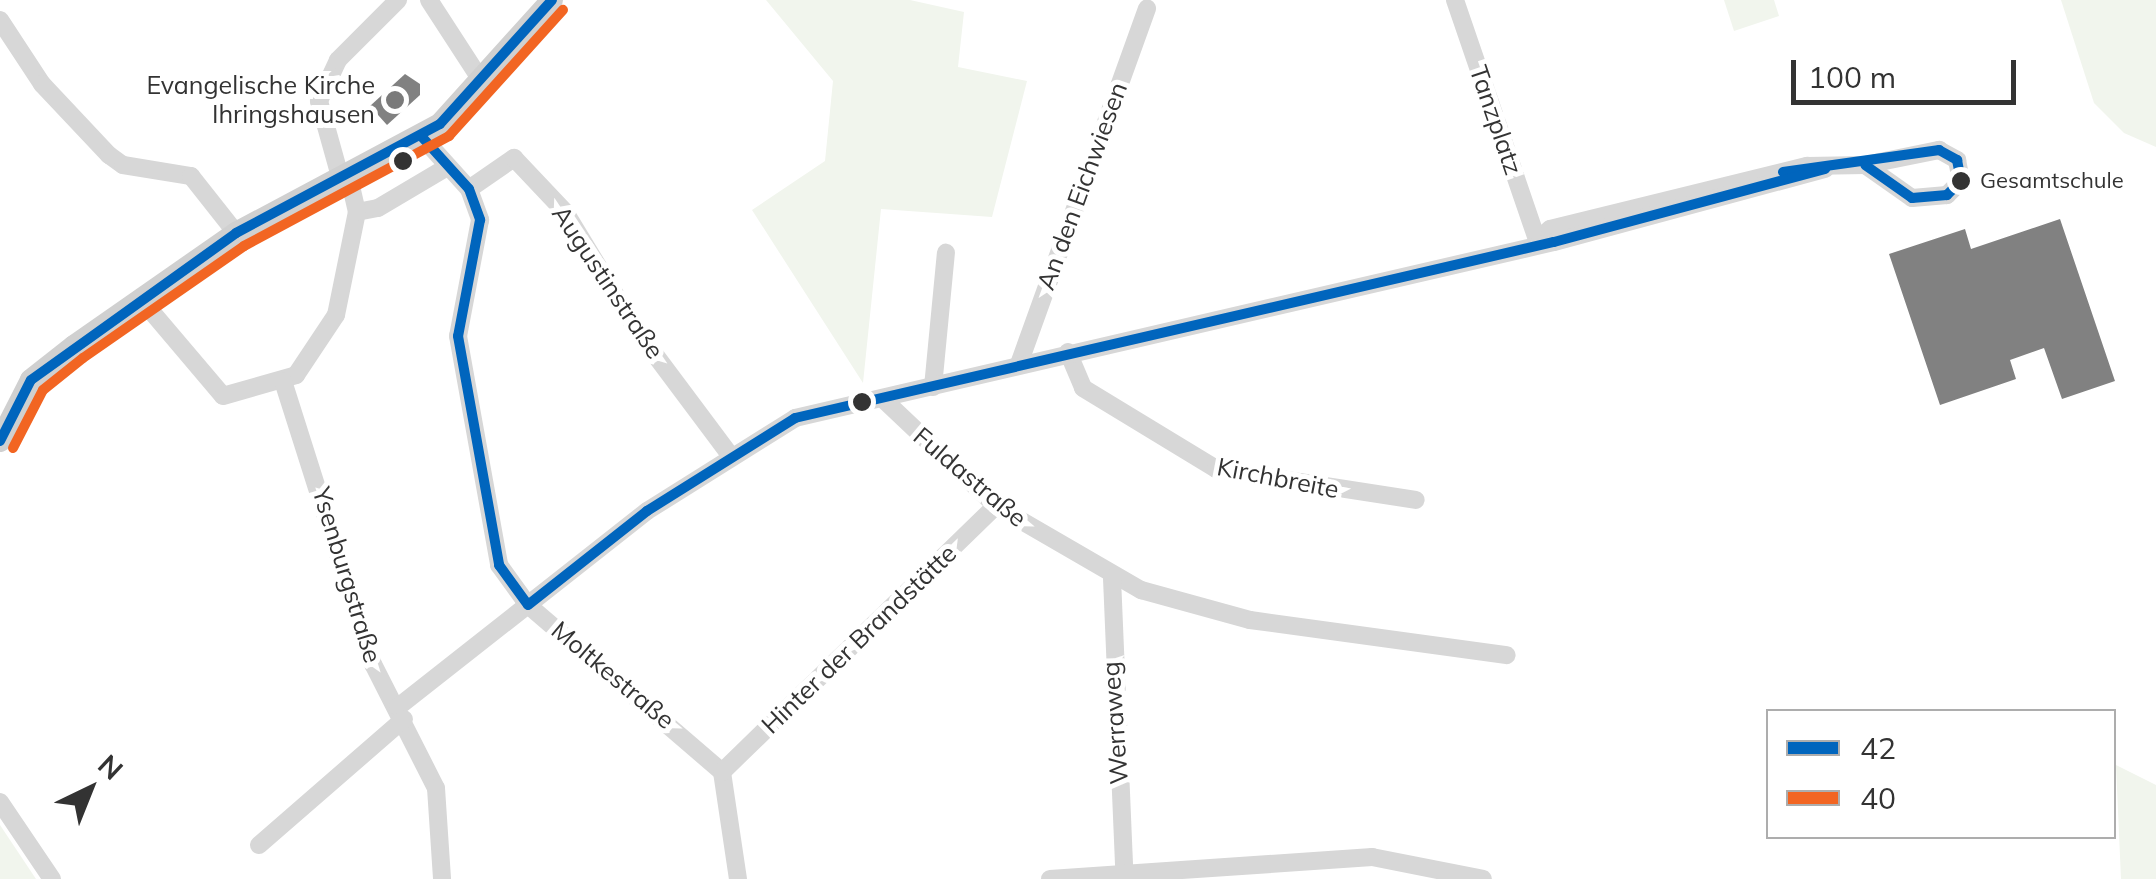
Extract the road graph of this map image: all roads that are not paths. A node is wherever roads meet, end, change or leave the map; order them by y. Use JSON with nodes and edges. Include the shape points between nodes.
{"nodes":[{"id":1,"x":398,"y":0,"type":"edge"},
{"id":2,"x":429,"y":0,"type":"edge"},
{"id":3,"x":552,"y":0,"type":"edge"},
{"id":4,"x":1455,"y":0,"type":"edge"},
{"id":5,"x":1144,"y":3,"type":"edge"},
{"id":6,"x":0,"y":20,"type":"edge"},
{"id":7,"x":483,"y":82,"type":"junction"},
{"id":8,"x":422,"y":137,"type":"junction"},
{"id":9,"x":1865,"y":166,"type":"junction"},
{"id":10,"x":447,"y":167,"type":"junction"},
{"id":11,"x":345,"y":178,"type":"junction"},
{"id":12,"x":468,"y":189,"type":"junction"},
{"id":13,"x":357,"y":212,"type":"junction"},
{"id":14,"x":236,"y":232,"type":"junction"},
{"id":15,"x":1537,"y":240,"type":"junction"},
{"id":16,"x":946,"y":253,"type":"dead end"},
{"id":17,"x":140,"y":298,"type":"junction"},
{"id":18,"x":1068,"y":352,"type":"junction"},
{"id":19,"x":1019,"y":364,"type":"junction"},
{"id":20,"x":283,"y":381,"type":"junction"},
{"id":21,"x":932,"y":387,"type":"junction"},
{"id":22,"x":883,"y":399,"type":"junction"},
{"id":23,"x":5,"y":413,"type":"edge"},
{"id":24,"x":0,"y":441,"type":"edge"},
{"id":25,"x":730,"y":455,"type":"junction"},
{"id":26,"x":1416,"y":500,"type":"dead end"},
{"id":27,"x":996,"y":506,"type":"junction"},
{"id":28,"x":1112,"y":578,"type":"junction"},
{"id":29,"x":528,"y":604,"type":"junction"},
{"id":30,"x":1507,"y":655,"type":"dead end"},
{"id":31,"x":401,"y":713,"type":"junction"},
{"id":32,"x":722,"y":772,"type":"junction"},
{"id":33,"x":0,"y":802,"type":"edge"},
{"id":34,"x":259,"y":845,"type":"dead end"},
{"id":35,"x":1124,"y":870,"type":"junction"},
{"id":36,"x":52,"y":879,"type":"edge"},
{"id":37,"x":442,"y":879,"type":"edge"},
{"id":38,"x":738,"y":879,"type":"edge"},
{"id":39,"x":1050,"y":879,"type":"edge"},
{"id":40,"x":1484,"y":879,"type":"edge"}],
"edges":[{"from":1,"to":11,"type":"street","via":[[338,60],[319,101]]},
{"from":2,"to":7,"type":"street"},
{"from":3,"to":7,"type":"street"},
{"from":4,"to":15,"type":"street","name":"Tanzplatz"},
{"from":5,"to":19,"type":"street","name":"An den Eichwiesen"},
{"from":6,"to":14,"type":"street","via":[[42,84],[109,155],[123,165],[192,176]]},
{"from":7,"to":8,"type":"street"},
{"from":8,"to":10,"type":"street"},
{"from":8,"to":11,"type":"street"},
{"from":9,"to":9,"type":"street","via":[[1912,198],[1934,200],[1958,187],[1956,160],[1939,150]]},
{"from":9,"to":15,"type":"street","via":[[1807,166],[1568,225]]},
{"from":10,"to":12,"type":"street"},
{"from":10,"to":13,"type":"street","via":[[378,208]]},
{"from":11,"to":13,"type":"street"},
{"from":11,"to":14,"type":"street"},
{"from":12,"to":25,"type":"street","name":"Augustinstraße","via":[[514,158],[565,212],[638,332]]},
{"from":12,"to":29,"type":"street","name":"Moltkestraße","via":[[480,220],[458,336],[499,566]]},
{"from":13,"to":20,"type":"street","via":[[336,315],[316,351]]},
{"from":14,"to":17,"type":"street"},
{"from":15,"to":18,"type":"street"},
{"from":16,"to":21,"type":"street"},
{"from":17,"to":20,"type":"street","via":[[223,396]]},
{"from":17,"to":23,"type":"street","via":[[31,380]]},
{"from":18,"to":19,"type":"street"},
{"from":18,"to":26,"type":"street","name":"Kirchbreite","via":[[1082,388],[1216,469]]},
{"from":19,"to":21,"type":"street"},
{"from":20,"to":31,"type":"street","name":"Ysenburgstraße","via":[[364,642]]},
{"from":21,"to":22,"type":"street"},
{"from":22,"to":25,"type":"street","via":[[796,418]]},
{"from":22,"to":27,"type":"street","name":"Fuldastraße"},
{"from":23,"to":24,"type":"street"},
{"from":25,"to":29,"type":"street"},
{"from":27,"to":28,"type":"street","name":"Fuldastraße"},
{"from":27,"to":32,"type":"street","name":"Hinter der Brandstätte"},
{"from":28,"to":30,"type":"street","name":"Fuldastraße","via":[[1250,620]]},
{"from":28,"to":35,"type":"street","name":"Werraweg"},
{"from":29,"to":31,"type":"street"},
{"from":29,"to":32,"type":"street","name":"Moltkestraße"},
{"from":31,"to":34,"type":"street"},
{"from":31,"to":37,"type":"street","name":"Ysenburgstraße","via":[[436,788]]},
{"from":32,"to":38,"type":"street"},
{"from":33,"to":36,"type":"street"},
{"from":35,"to":39,"type":"street"},
{"from":35,"to":40,"type":"street","via":[[1372,857]]}]}
